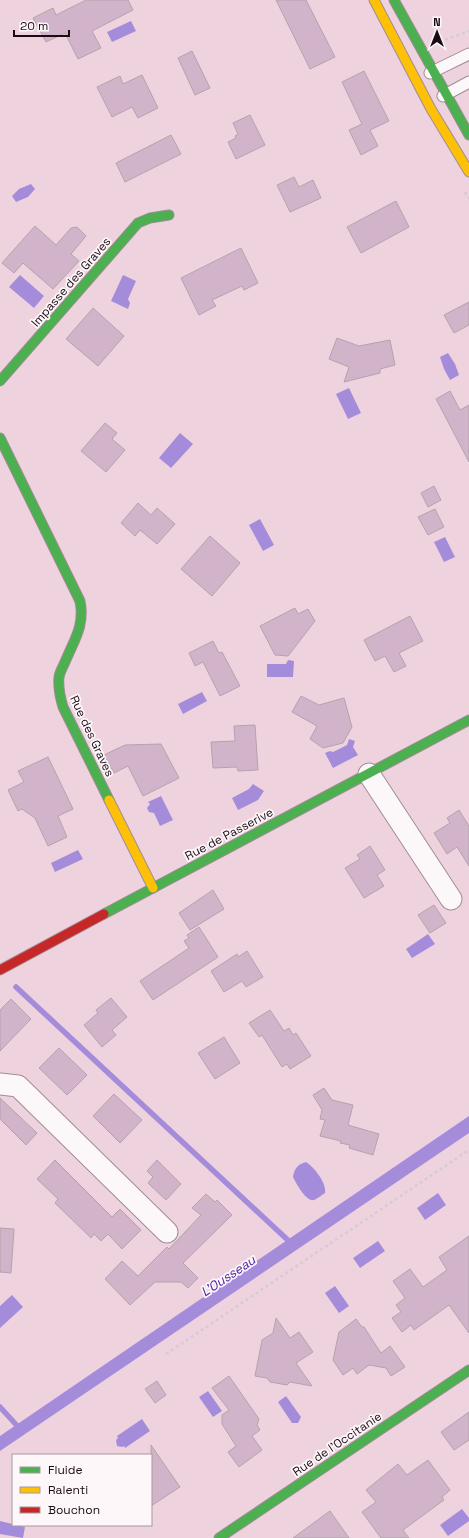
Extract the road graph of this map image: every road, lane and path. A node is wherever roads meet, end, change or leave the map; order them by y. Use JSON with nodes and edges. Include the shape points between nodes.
{"nodes":[{"id":1,"x":374,"y":0,"type":"edge"},
{"id":2,"x":394,"y":0,"type":"edge"},
{"id":3,"x":469,"y":31,"type":"edge"},
{"id":4,"x":435,"y":37,"type":"dead end"},
{"id":5,"x":469,"y":54,"type":"edge"},
{"id":6,"x":434,"y":72,"type":"junction"},
{"id":7,"x":416,"y":80,"type":"junction"},
{"id":8,"x":469,"y":82,"type":"edge"},
{"id":9,"x":446,"y":95,"type":"junction"},
{"id":10,"x":429,"y":104,"type":"junction"},
{"id":11,"x":469,"y":135,"type":"edge"},
{"id":12,"x":469,"y":172,"type":"edge"},
{"id":13,"x":169,"y":215,"type":"dead end"},
{"id":14,"x":0,"y":381,"type":"edge"},
{"id":15,"x":2,"y":446,"type":"edge"},
{"id":16,"x":469,"y":720,"type":"edge"},
{"id":17,"x":369,"y":774,"type":"junction"},
{"id":18,"x":153,"y":888,"type":"junction"},
{"id":19,"x":451,"y":899,"type":"dead end"},
{"id":20,"x":0,"y":970,"type":"edge"},
{"id":21,"x":0,"y":1084,"type":"edge"},
{"id":22,"x":469,"y":1150,"type":"edge"},
{"id":23,"x":167,"y":1232,"type":"dead end"},
{"id":24,"x":166,"y":1354,"type":"dead end"},
{"id":25,"x":469,"y":1370,"type":"edge"},
{"id":26,"x":219,"y":1538,"type":"edge"}],
"edges":[{"from":1,"to":7,"type":"street"},
{"from":2,"to":6,"type":"street"},
{"from":3,"to":4,"type":"path","via":[[448,39]]},
{"from":5,"to":6,"type":"lane"},
{"from":6,"to":7,"type":"lane"},
{"from":6,"to":9,"type":"street"},
{"from":7,"to":10,"type":"street"},
{"from":8,"to":9,"type":"lane"},
{"from":9,"to":10,"type":"lane"},
{"from":9,"to":11,"type":"street"},
{"from":10,"to":12,"type":"street"},
{"from":13,"to":14,"type":"street","name":"Impasse des Graves","via":[[138,223]]},
{"from":15,"to":18,"type":"street","name":"Rue des Graves","via":[[80,601],[83,617],[80,630],[59,677],[63,707]]},
{"from":16,"to":17,"type":"street","name":"Rue de Passerive"},
{"from":17,"to":18,"type":"street","name":"Rue de Passerive"},
{"from":17,"to":19,"type":"street"},
{"from":18,"to":20,"type":"street","name":"Rue de Passerive"},
{"from":21,"to":23,"type":"street","via":[[18,1086]]},
{"from":22,"to":24,"type":"path"},
{"from":25,"to":26,"type":"street","name":"Rue de l'Occitanie"}]}
